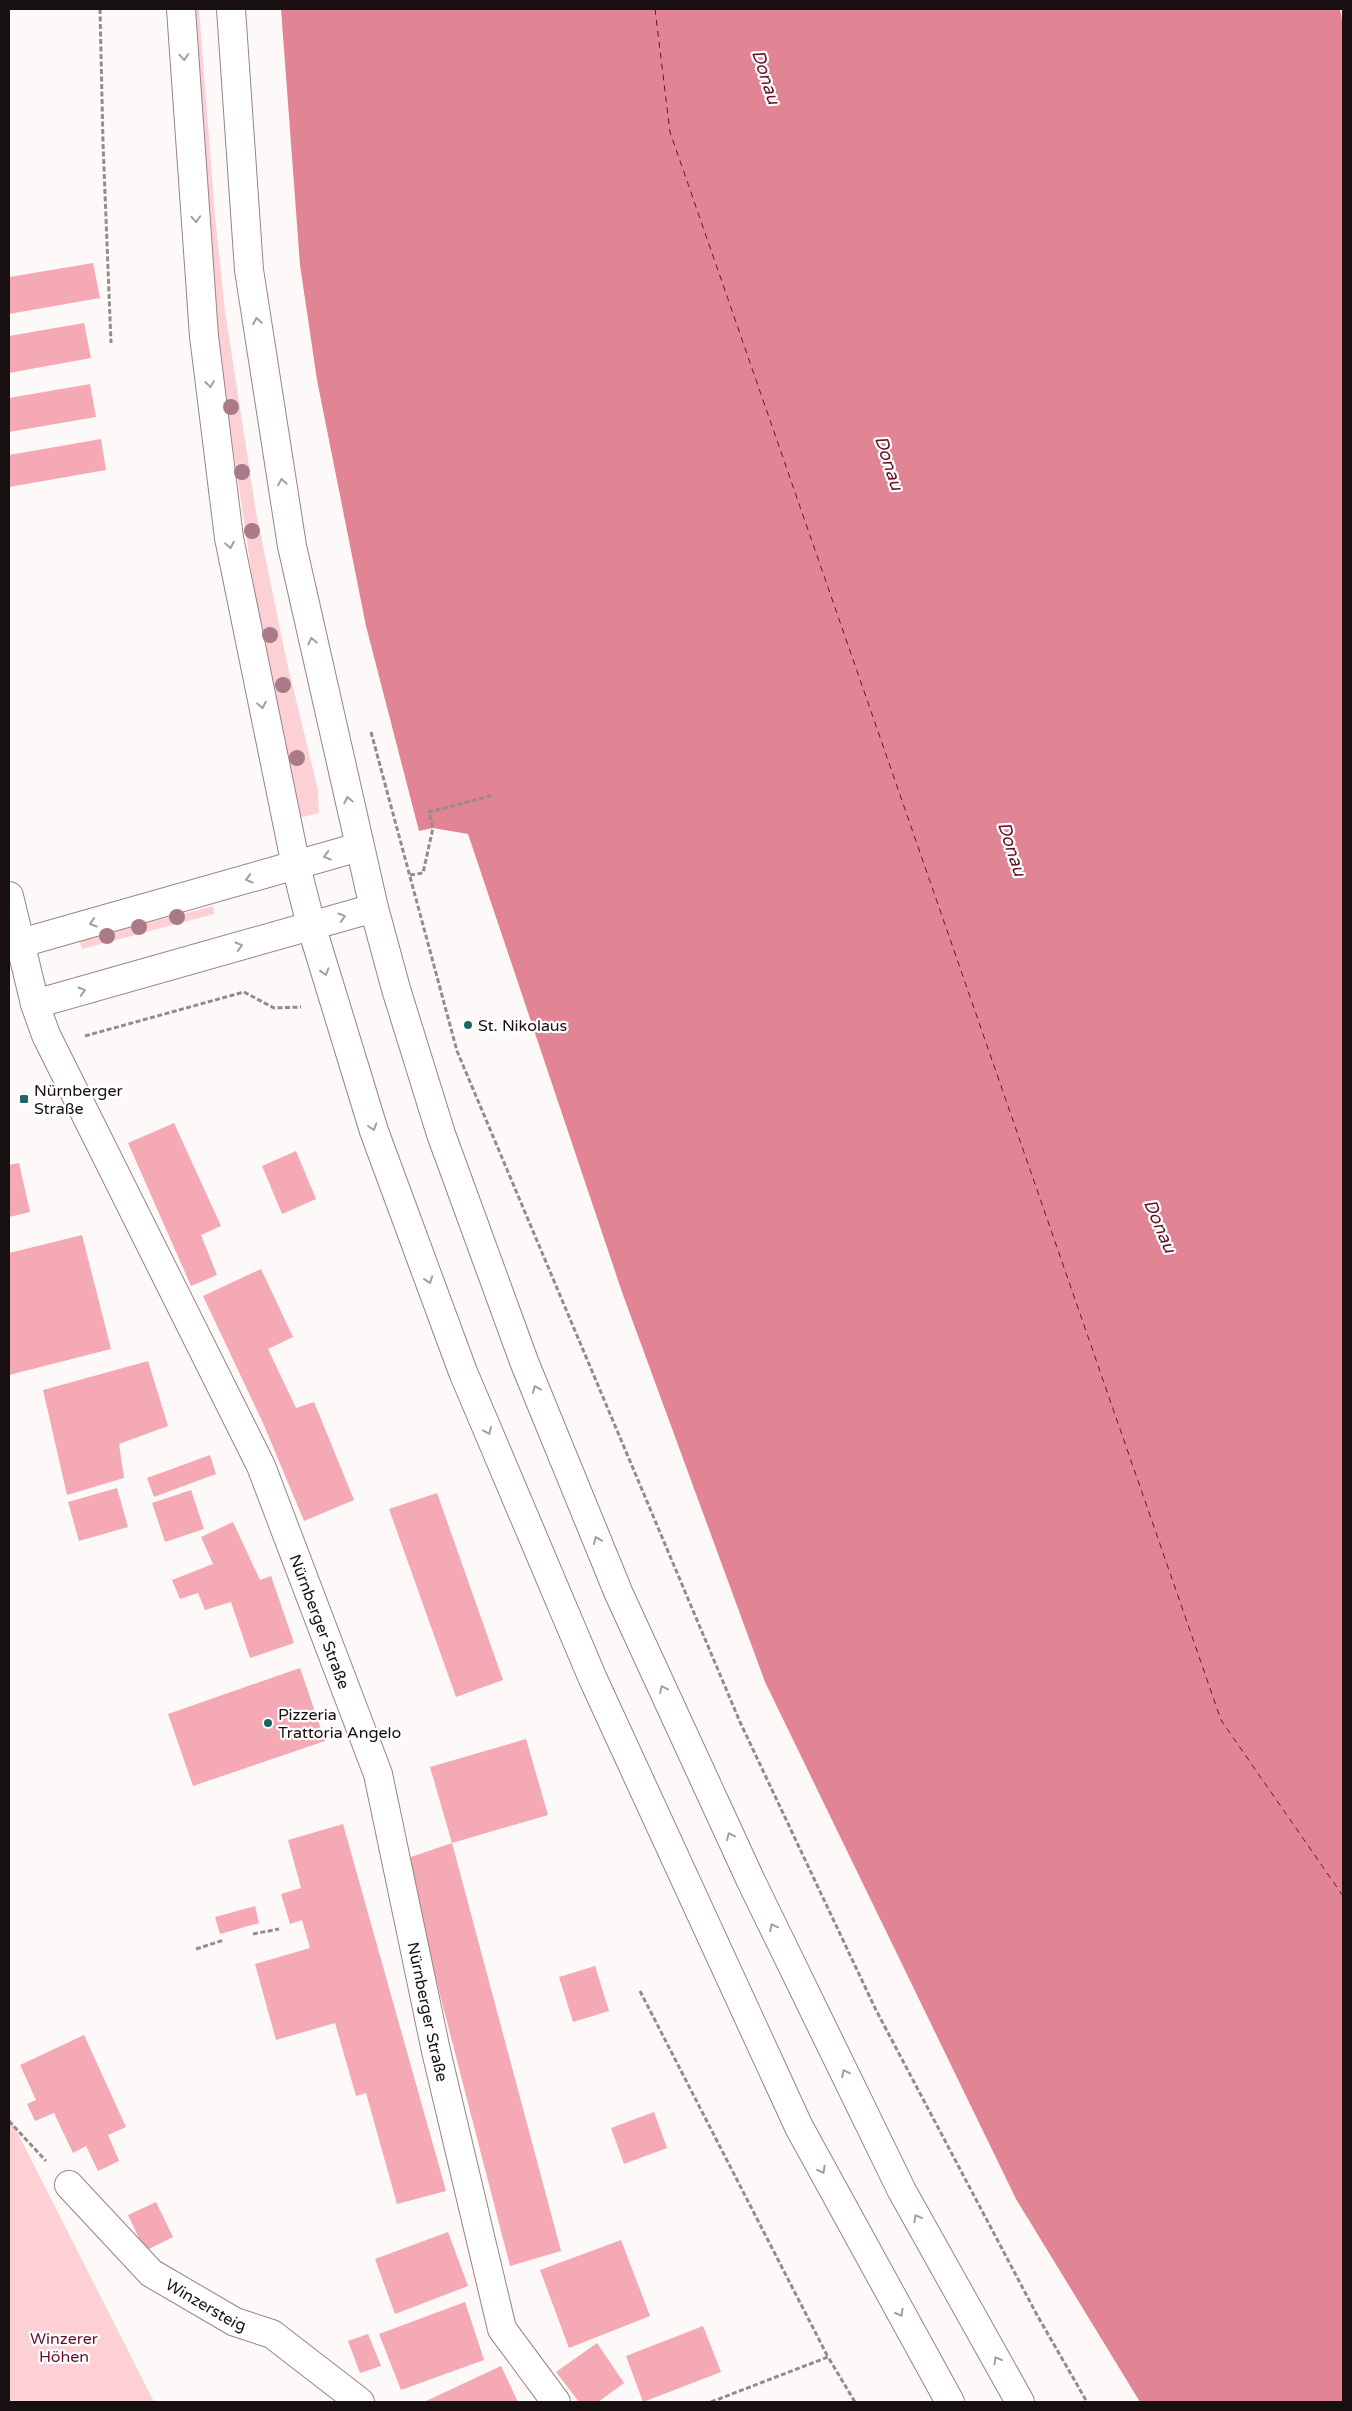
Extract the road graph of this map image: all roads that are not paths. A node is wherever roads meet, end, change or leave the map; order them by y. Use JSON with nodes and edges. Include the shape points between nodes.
{"nodes":[{"id":1,"x":181,"y":9,"type":"edge"},
{"id":2,"x":231,"y":9,"type":"edge"},
{"id":3,"x":359,"y":847,"type":"junction"},
{"id":4,"x":296,"y":866,"type":"junction"},
{"id":5,"x":9,"y":896,"type":"edge"},
{"id":6,"x":374,"y":908,"type":"junction"},
{"id":7,"x":311,"y":925,"type":"junction"},
{"id":8,"x":21,"y":943,"type":"junction"},
{"id":9,"x":35,"y":1004,"type":"junction"},
{"id":10,"x":69,"y":2185,"type":"road end"},
{"id":11,"x":360,"y":2402,"type":"edge"},
{"id":12,"x":556,"y":2402,"type":"edge"},
{"id":13,"x":950,"y":2402,"type":"edge"},
{"id":14,"x":1020,"y":2402,"type":"edge"}],
"edges":[{"from":1,"to":4,"type":"main road","one_way":true,"via":[[204,336],[229,538]]},
{"from":3,"to":2,"type":"main road","one_way":true,"via":[[292,546],[249,270]]},
{"from":3,"to":4,"type":"main road","one_way":true},
{"from":3,"to":6,"type":"main road"},
{"from":4,"to":7,"type":"main road"},
{"from":4,"to":8,"type":"main road","one_way":true},
{"from":5,"to":8,"type":"main road","name":"Nürnberger Straße"},
{"from":7,"to":6,"type":"main road","one_way":true},
{"from":14,"to":6,"type":"main road","one_way":true,"via":[[902,2191],[751,1881],[619,1594],[526,1364],[464,1199],[396,989]]},
{"from":9,"to":7,"type":"main road","one_way":true},
{"from":7,"to":13,"type":"main road","one_way":true,"via":[[374,1131],[464,1372],[593,1679],[798,2127]]},
{"from":8,"to":9,"type":"main road","name":"Nürnberger Straße"},
{"from":9,"to":12,"type":"main road","name":"Nürnberger Straße","via":[[46,1036],[261,1466],[378,1774],[436,2051],[502,2329]]},
{"from":10,"to":11,"type":"main road","name":"Winzersteig","via":[[151,2273],[236,2322],[272,2334]]}]}
